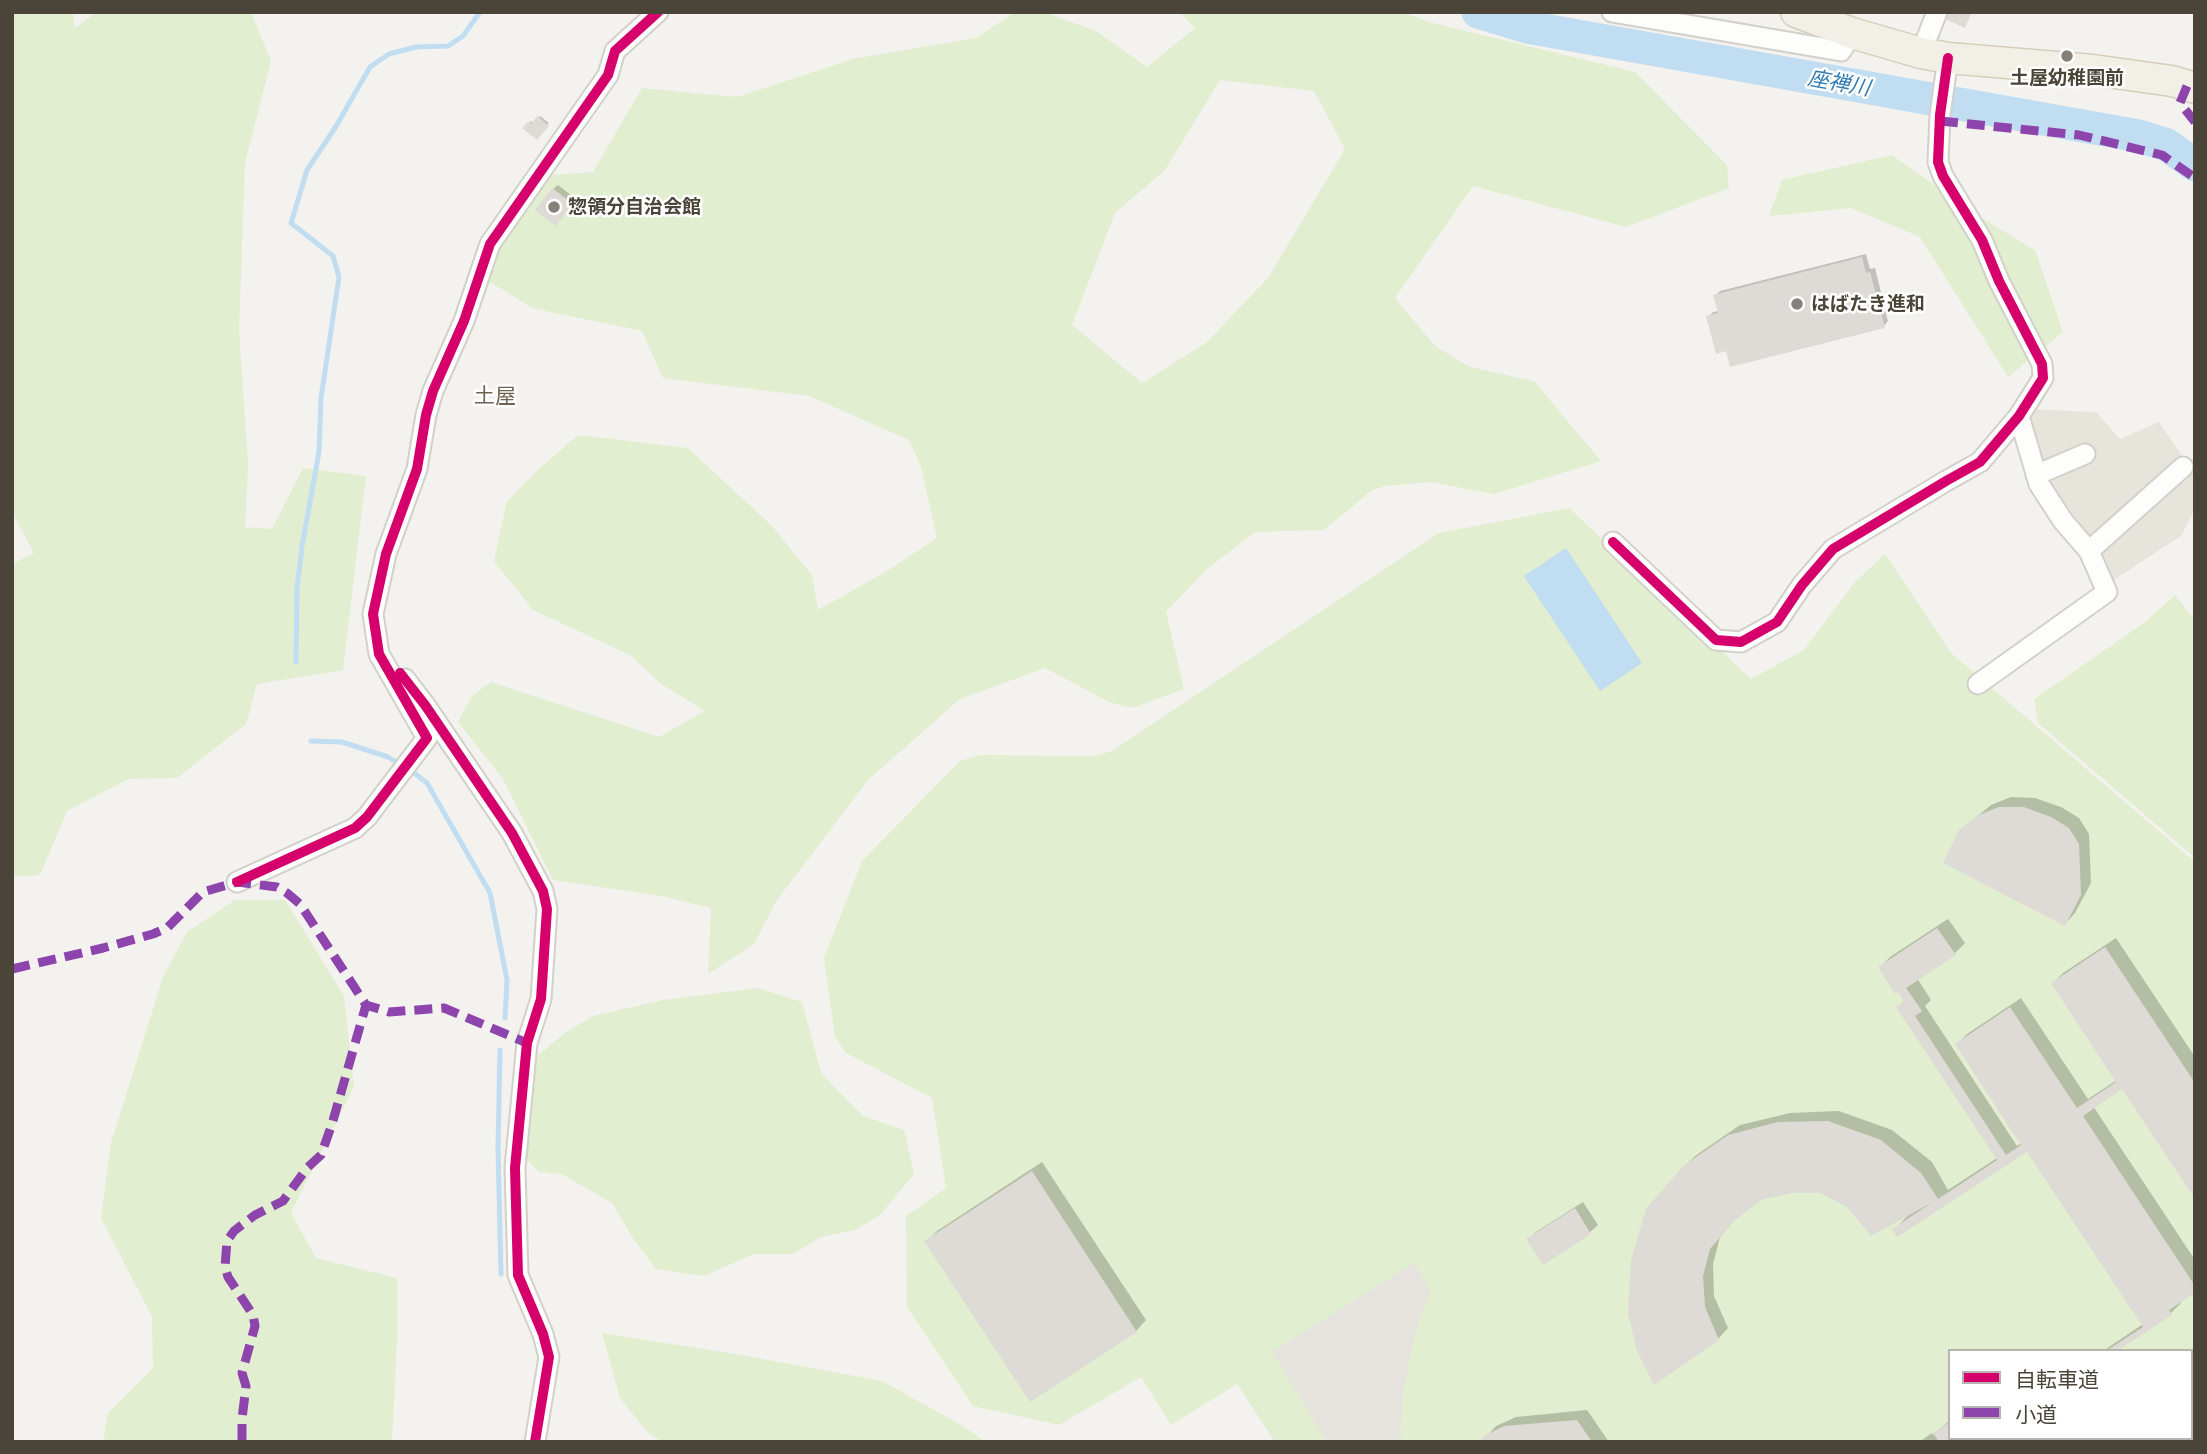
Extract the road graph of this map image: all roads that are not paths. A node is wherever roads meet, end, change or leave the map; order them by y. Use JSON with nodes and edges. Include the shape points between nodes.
{"nodes":[{"id":1,"x":658,"y":12,"type":"edge"},
{"id":2,"x":1612,"y":12,"type":"edge"},
{"id":3,"x":1796,"y":12,"type":"edge"},
{"id":4,"x":1937,"y":12,"type":"edge"},
{"id":5,"x":1852,"y":33,"type":"junction"},
{"id":6,"x":1935,"y":55,"type":"junction"},
{"id":7,"x":2195,"y":88,"type":"edge"},
{"id":8,"x":2020,"y":416,"type":"junction"},
{"id":9,"x":2085,"y":454,"type":"dead end"},
{"id":10,"x":2183,"y":467,"type":"dead end"},
{"id":11,"x":2036,"y":475,"type":"junction"},
{"id":12,"x":1613,"y":542,"type":"dead end"},
{"id":13,"x":2089,"y":551,"type":"junction"},
{"id":14,"x":375,"y":628,"type":"junction"},
{"id":15,"x":1978,"y":684,"type":"dead end"},
{"id":16,"x":237,"y":881,"type":"dead end"},
{"id":17,"x":535,"y":1442,"type":"edge"}],
"edges":[{"from":1,"to":14,"type":"street","via":[[615,51],[608,75],[490,244],[464,321],[433,391],[417,470],[386,554],[373,614]]},
{"from":2,"to":5,"type":"street","via":[[1841,51]]},
{"from":3,"to":5,"type":"main road"},
{"from":4,"to":6,"type":"street"},
{"from":5,"to":6,"type":"main road"},
{"from":6,"to":7,"type":"main road","via":[[2093,70]]},
{"from":6,"to":8,"type":"street","via":[[1938,162],[2042,364],[2043,378]]},
{"from":8,"to":11,"type":"street"},
{"from":8,"to":12,"type":"street","via":[[1980,462],[1833,549],[1777,622],[1741,642],[1716,640]]},
{"from":9,"to":11,"type":"street"},
{"from":10,"to":13,"type":"street"},
{"from":11,"to":13,"type":"street","via":[[2063,521]]},
{"from":13,"to":15,"type":"street","via":[[2107,592]]},
{"from":14,"to":16,"type":"street","via":[[379,654],[427,738],[355,828]]},
{"from":14,"to":17,"type":"street","via":[[398,670],[512,833],[543,891],[547,909],[541,999],[527,1043],[515,1168],[518,1275],[549,1357]]}]}
